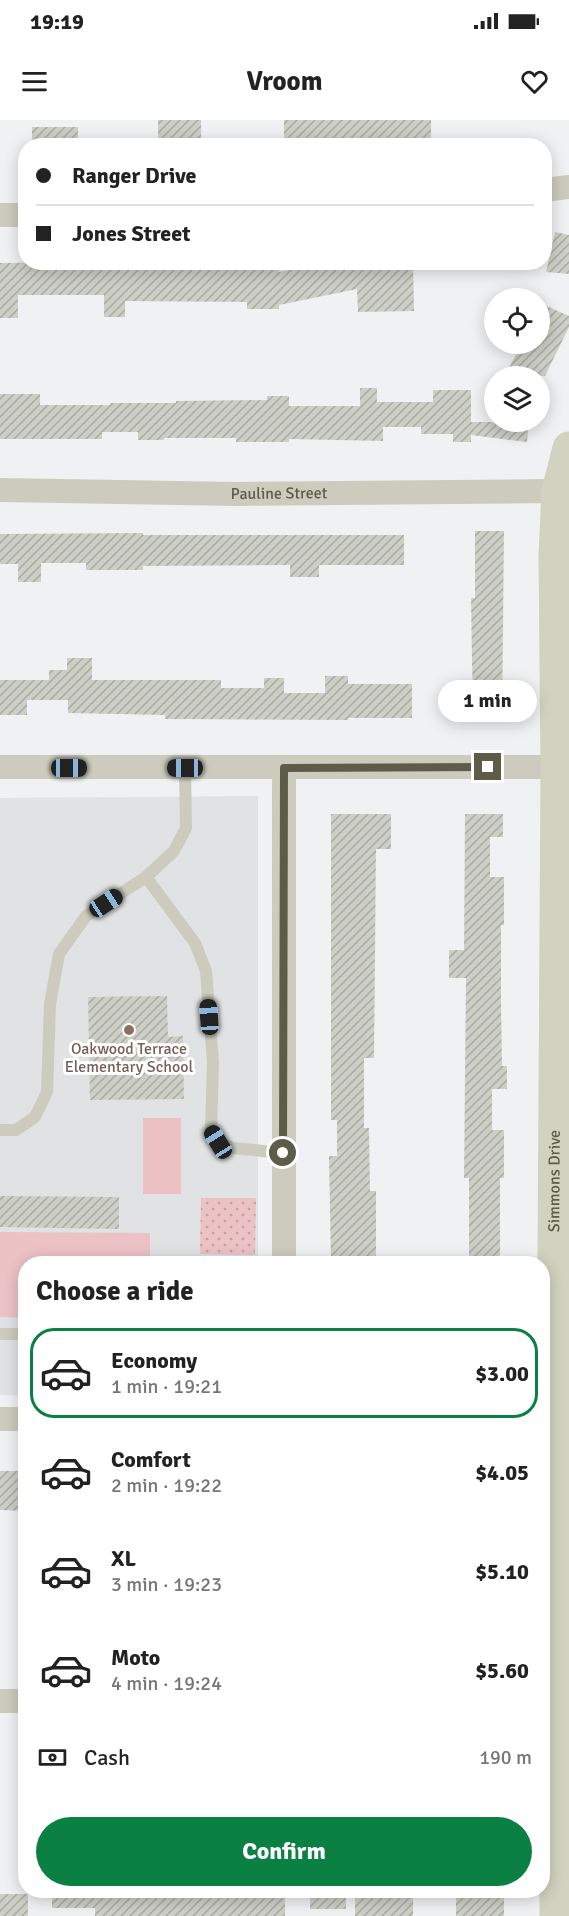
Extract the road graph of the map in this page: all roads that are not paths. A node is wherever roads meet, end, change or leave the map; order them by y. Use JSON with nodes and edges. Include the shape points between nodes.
{"nodes":[{"id":1,"x":569,"y":187,"type":"edge"},
{"id":2,"x":552,"y":189,"type":"edge"},
{"id":3,"x":0,"y":215,"type":"edge"},
{"id":4,"x":18,"y":215,"type":"edge"},
{"id":5,"x":569,"y":448,"type":"edge"},
{"id":6,"x":0,"y":490,"type":"edge"},
{"id":7,"x":558,"y":491,"type":"junction"},
{"id":8,"x":0,"y":767,"type":"edge"},
{"id":9,"x":563,"y":767,"type":"edge"},
{"id":10,"x":185,"y":768,"type":"junction"},
{"id":11,"x":284,"y":768,"type":"junction"},
{"id":12,"x":146,"y":877,"type":"junction"},
{"id":13,"x":0,"y":1130,"type":"edge"},
{"id":14,"x":283,"y":1153,"type":"junction"},
{"id":15,"x":284,"y":1256,"type":"edge"},
{"id":16,"x":0,"y":1334,"type":"edge"},
{"id":17,"x":18,"y":1334,"type":"edge"},
{"id":18,"x":550,"y":1334,"type":"edge"},
{"id":19,"x":0,"y":1419,"type":"edge"},
{"id":20,"x":18,"y":1419,"type":"edge"},
{"id":21,"x":0,"y":1701,"type":"edge"},
{"id":22,"x":18,"y":1701,"type":"edge"},
{"id":23,"x":550,"y":1704,"type":"edge"},
{"id":24,"x":556,"y":1916,"type":"edge"}],
"edges":[{"from":1,"to":2,"type":"street"},
{"from":3,"to":4,"type":"street"},
{"from":5,"to":7,"type":"street","name":"Simmons Drive"},
{"from":6,"to":7,"type":"street","name":"Pauline Street","via":[[237,494]]},
{"from":7,"to":9,"type":"street","name":"Simmons Drive","via":[[555,555]]},
{"from":8,"to":10,"type":"street"},
{"from":9,"to":11,"type":"street"},
{"from":9,"to":18,"type":"street","name":"Simmons Drive"},
{"from":10,"to":11,"type":"street"},
{"from":10,"to":12,"type":"lane","via":[[186,828],[174,851]]},
{"from":11,"to":14,"type":"street"},
{"from":12,"to":13,"type":"lane","via":[[86,916],[59,954],[50,1004],[47,1092],[35,1117],[16,1130]]},
{"from":12,"to":14,"type":"lane","via":[[195,943],[206,971],[213,1062],[211,1131],[218,1142],[234,1148]]},
{"from":14,"to":15,"type":"street"},
{"from":16,"to":17,"type":"lane"},
{"from":19,"to":20,"type":"street"},
{"from":21,"to":22,"type":"street"},
{"from":23,"to":24,"type":"street","name":"Simmons Drive"}]}
